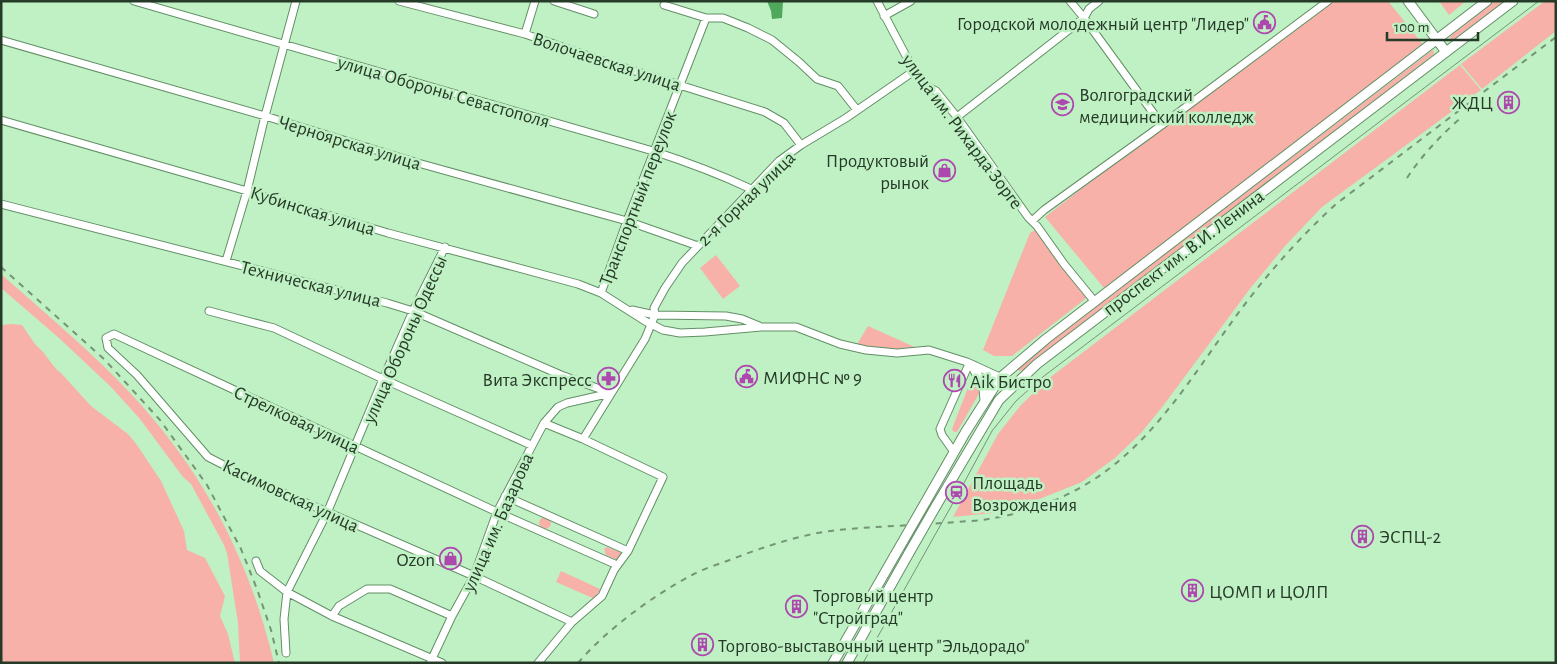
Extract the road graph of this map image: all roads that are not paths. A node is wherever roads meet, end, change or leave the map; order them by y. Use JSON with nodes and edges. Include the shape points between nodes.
{"nodes":[{"id":1,"x":134,"y":1,"type":"edge"},
{"id":2,"x":296,"y":1,"type":"edge"},
{"id":3,"x":399,"y":1,"type":"edge"},
{"id":4,"x":535,"y":1,"type":"edge"},
{"id":5,"x":554,"y":1,"type":"edge"},
{"id":6,"x":877,"y":1,"type":"edge"},
{"id":7,"x":911,"y":1,"type":"edge"},
{"id":8,"x":1070,"y":1,"type":"edge"},
{"id":9,"x":1099,"y":1,"type":"edge"},
{"id":10,"x":1328,"y":1,"type":"edge"},
{"id":11,"x":1408,"y":1,"type":"edge"},
{"id":12,"x":1487,"y":1,"type":"edge"},
{"id":13,"x":1513,"y":1,"type":"edge"},
{"id":14,"x":664,"y":5,"type":"dead end"},
{"id":15,"x":594,"y":14,"type":"dead end"},
{"id":16,"x":884,"y":16,"type":"junction"},
{"id":17,"x":706,"y":18,"type":"junction"},
{"id":18,"x":1084,"y":18,"type":"junction"},
{"id":19,"x":525,"y":34,"type":"junction"},
{"id":20,"x":1437,"y":39,"type":"junction"},
{"id":21,"x":1,"y":40,"type":"edge"},
{"id":22,"x":284,"y":45,"type":"junction"},
{"id":23,"x":1446,"y":52,"type":"junction"},
{"id":24,"x":914,"y":71,"type":"junction"},
{"id":25,"x":680,"y":85,"type":"junction"},
{"id":26,"x":857,"y":110,"type":"junction"},
{"id":27,"x":264,"y":116,"type":"junction"},
{"id":28,"x":957,"y":117,"type":"junction"},
{"id":29,"x":1,"y":120,"type":"edge"},
{"id":30,"x":1162,"y":125,"type":"junction"},
{"id":31,"x":801,"y":146,"type":"junction"},
{"id":32,"x":653,"y":151,"type":"junction"},
{"id":33,"x":751,"y":190,"type":"junction"},
{"id":34,"x":247,"y":191,"type":"junction"},
{"id":35,"x":1,"y":204,"type":"edge"},
{"id":36,"x":626,"y":221,"type":"junction"},
{"id":37,"x":1032,"y":221,"type":"junction"},
{"id":38,"x":698,"y":246,"type":"junction"},
{"id":39,"x":445,"y":247,"type":"junction"},
{"id":40,"x":226,"y":261,"type":"junction"},
{"id":41,"x":601,"y":294,"type":"junction"},
{"id":42,"x":1095,"y":302,"type":"junction"},
{"id":43,"x":622,"y":307,"type":"junction"},
{"id":44,"x":209,"y":311,"type":"dead end"},
{"id":45,"x":413,"y":311,"type":"junction"},
{"id":46,"x":655,"y":315,"type":"junction"},
{"id":47,"x":651,"y":324,"type":"junction"},
{"id":48,"x":761,"y":327,"type":"junction"},
{"id":49,"x":971,"y":365,"type":"junction"},
{"id":50,"x":136,"y":375,"type":"joint"},
{"id":51,"x":1000,"y":378,"type":"junction"},
{"id":52,"x":383,"y":379,"type":"junction"},
{"id":53,"x":1014,"y":384,"type":"junction"},
{"id":54,"x":611,"y":393,"type":"junction"},
{"id":55,"x":985,"y":400,"type":"junction"},
{"id":56,"x":544,"y":423,"type":"junction"},
{"id":57,"x":583,"y":439,"type":"junction"},
{"id":58,"x":531,"y":445,"type":"junction"},
{"id":59,"x":356,"y":446,"type":"junction"},
{"id":60,"x":954,"y":452,"type":"junction"},
{"id":61,"x":505,"y":496,"type":"junction"},
{"id":62,"x":327,"y":512,"type":"junction"},
{"id":63,"x":497,"y":512,"type":"junction"},
{"id":64,"x":628,"y":551,"type":"junction"},
{"id":65,"x":256,"y":561,"type":"dead end"},
{"id":66,"x":617,"y":565,"type":"junction"},
{"id":67,"x":474,"y":576,"type":"junction"},
{"id":68,"x":287,"y":592,"type":"junction"},
{"id":69,"x":332,"y":616,"type":"junction"},
{"id":70,"x":452,"y":616,"type":"junction"},
{"id":71,"x":572,"y":622,"type":"junction"},
{"id":72,"x":286,"y":653,"type":"dead end"},
{"id":73,"x":431,"y":661,"type":"edge"},
{"id":74,"x":442,"y":663,"type":"edge"},
{"id":75,"x":538,"y":663,"type":"edge"},
{"id":76,"x":833,"y":663,"type":"edge"},
{"id":77,"x":847,"y":663,"type":"edge"}],
"edges":[{"from":1,"to":22,"type":"street","name":"улица Обороны Севастополя"},
{"from":2,"to":22,"type":"street"},
{"from":3,"to":19,"type":"street","name":"Волочаевская улица"},
{"from":4,"to":19,"type":"street"},
{"from":5,"to":15,"type":"street"},
{"from":6,"to":16,"type":"street","name":"улица им. Рихарда Зорге"},
{"from":7,"to":16,"type":"street"},
{"from":8,"to":18,"type":"street"},
{"from":9,"to":18,"type":"street"},
{"from":10,"to":30,"type":"street"},
{"from":11,"to":20,"type":"main road"},
{"from":12,"to":20,"type":"main road","name":"проспект им. В.И. Ленина"},
{"from":13,"to":23,"type":"main road","name":"проспект им. В.И. Ленина"},
{"from":14,"to":17,"type":"street"},
{"from":16,"to":24,"type":"street","name":"улица им. Рихарда Зорге"},
{"from":17,"to":25,"type":"street","name":"Транспортный переулок"},
{"from":17,"to":26,"type":"street","via":[[724,18],[772,40],[817,79],[838,86]]},
{"from":18,"to":28,"type":"street"},
{"from":18,"to":30,"type":"street"},
{"from":19,"to":25,"type":"street","name":"Волочаевская улица"},
{"from":20,"to":23,"type":"main road"},
{"from":20,"to":42,"type":"main road","name":"проспект им. В.И. Ленина"},
{"from":21,"to":27,"type":"street","name":"Черноярская улица"},
{"from":22,"to":27,"type":"street"},
{"from":22,"to":32,"type":"street","name":"улица Обороны Севастополя"},
{"from":23,"to":53,"type":"main road","name":"проспект им. В.И. Ленина"},
{"from":24,"to":26,"type":"street","name":"2-я Горная улица"},
{"from":24,"to":28,"type":"street","name":"улица им. Рихарда Зорге"},
{"from":25,"to":31,"type":"street","name":"Волочаевская улица","via":[[765,112],[784,123]]},
{"from":25,"to":32,"type":"street","name":"Транспортный переулок"},
{"from":26,"to":31,"type":"street","name":"2-я Горная улица"},
{"from":27,"to":34,"type":"street"},
{"from":27,"to":36,"type":"street","name":"Черноярская улица"},
{"from":28,"to":37,"type":"street","name":"улица им. Рихарда Зорге"},
{"from":29,"to":34,"type":"street","name":"Кубинская улица"},
{"from":30,"to":37,"type":"street"},
{"from":31,"to":33,"type":"street","name":"2-я Горная улица","via":[[779,162]]},
{"from":32,"to":33,"type":"street","name":"улица Обороны Севастополя","via":[[683,160]]},
{"from":32,"to":36,"type":"street","name":"Транспортный переулок"},
{"from":33,"to":38,"type":"street","name":"2-я Горная улица"},
{"from":34,"to":39,"type":"street","name":"Кубинская улица"},
{"from":34,"to":40,"type":"street"},
{"from":35,"to":40,"type":"street","name":"Техническая улица"},
{"from":36,"to":38,"type":"street","name":"Черноярская улица"},
{"from":36,"to":41,"type":"street","name":"Транспортный переулок"},
{"from":37,"to":42,"type":"street","name":"улица им. Рихарда Зорге"},
{"from":38,"to":46,"type":"street","name":"2-я Горная улица","via":[[665,288],[654,308]]},
{"from":39,"to":41,"type":"street","name":"Кубинская улица","via":[[578,284]]},
{"from":39,"to":45,"type":"street","name":"улица Обороны Одессы"},
{"from":40,"to":45,"type":"street","name":"Техническая улица"},
{"from":41,"to":43,"type":"street","name":"Кубинская улица"},
{"from":42,"to":51,"type":"main road","name":"проспект им. В.И. Ленина"},
{"from":43,"to":46,"type":"street","name":"Кубинская улица"},
{"from":43,"to":47,"type":"street","name":"Кубинская улица"},
{"from":44,"to":52,"type":"street","via":[[274,328]]},
{"from":45,"to":52,"type":"street","name":"улица Обороны Одессы"},
{"from":45,"to":54,"type":"street","name":"Техническая улица","via":[[561,375]]},
{"from":46,"to":47,"type":"street","name":"2-я Горная улица"},
{"from":46,"to":48,"type":"street","name":"Кубинская улица","via":[[726,316]]},
{"from":47,"to":48,"type":"street","name":"Кубинская улица","via":[[680,333]]},
{"from":47,"to":54,"type":"street"},
{"from":48,"to":49,"type":"street","name":"Кубинская улица","via":[[796,327],[840,344],[874,351],[929,350]]},
{"from":49,"to":51,"type":"street","name":"Кубинская улица"},
{"from":49,"to":55,"type":"main road","via":[[982,381]]},
{"from":49,"to":60,"type":"street","via":[[940,429]]},
{"from":50,"to":59,"type":"street","name":"Стрелковая улица","via":[[108,348],[106,338],[114,334]]},
{"from":50,"to":62,"type":"street","name":"Касимовская улица","via":[[208,456]]},
{"from":51,"to":53,"type":"street","name":"Кубинская улица"},
{"from":51,"to":55,"type":"main road","name":"проспект им. В.И. Ленина"},
{"from":52,"to":58,"type":"street"},
{"from":52,"to":59,"type":"street","name":"улица Обороны Одессы"},
{"from":53,"to":77,"type":"main road","name":"проспект им. В.И. Ленина","bridge":true,"via":[[999,400]]},
{"from":54,"to":56,"type":"street","name":"улица им. Базарова","via":[[558,407]]},
{"from":54,"to":57,"type":"street"},
{"from":55,"to":60,"type":"main road","name":"проспект им. В.И. Ленина"},
{"from":56,"to":57,"type":"street"},
{"from":56,"to":58,"type":"street","name":"улица им. Базарова"},
{"from":57,"to":64,"type":"street","via":[[663,477]]},
{"from":58,"to":61,"type":"street","name":"улица им. Базарова"},
{"from":59,"to":62,"type":"street","name":"улица Обороны Одессы"},
{"from":59,"to":63,"type":"street","name":"Стрелковая улица"},
{"from":60,"to":76,"type":"main road","name":"проспект им. В.И. Ленина","bridge":true},
{"from":61,"to":63,"type":"street","name":"улица им. Базарова"},
{"from":61,"to":64,"type":"street"},
{"from":62,"to":67,"type":"street","name":"Касимовская улица"},
{"from":62,"to":68,"type":"street","name":"улица Обороны Одессы"},
{"from":63,"to":66,"type":"street","name":"Стрелковая улица"},
{"from":63,"to":67,"type":"street","name":"улица им. Базарова"},
{"from":64,"to":66,"type":"street"},
{"from":65,"to":68,"type":"street","via":[[260,571]]},
{"from":66,"to":71,"type":"street","via":[[602,596]]},
{"from":67,"to":70,"type":"street","name":"улица им. Базарова"},
{"from":67,"to":71,"type":"street","name":"Касимовская улица"},
{"from":68,"to":69,"type":"street"},
{"from":68,"to":72,"type":"street","name":"улица Обороны Одессы","via":[[284,619]]},
{"from":69,"to":70,"type":"street","via":[[339,606],[367,589],[390,590]]},
{"from":69,"to":73,"type":"street"},
{"from":70,"to":73,"type":"street","name":"улица им. Базарова"},
{"from":71,"to":75,"type":"street"},
{"from":73,"to":74,"type":"street"}]}
